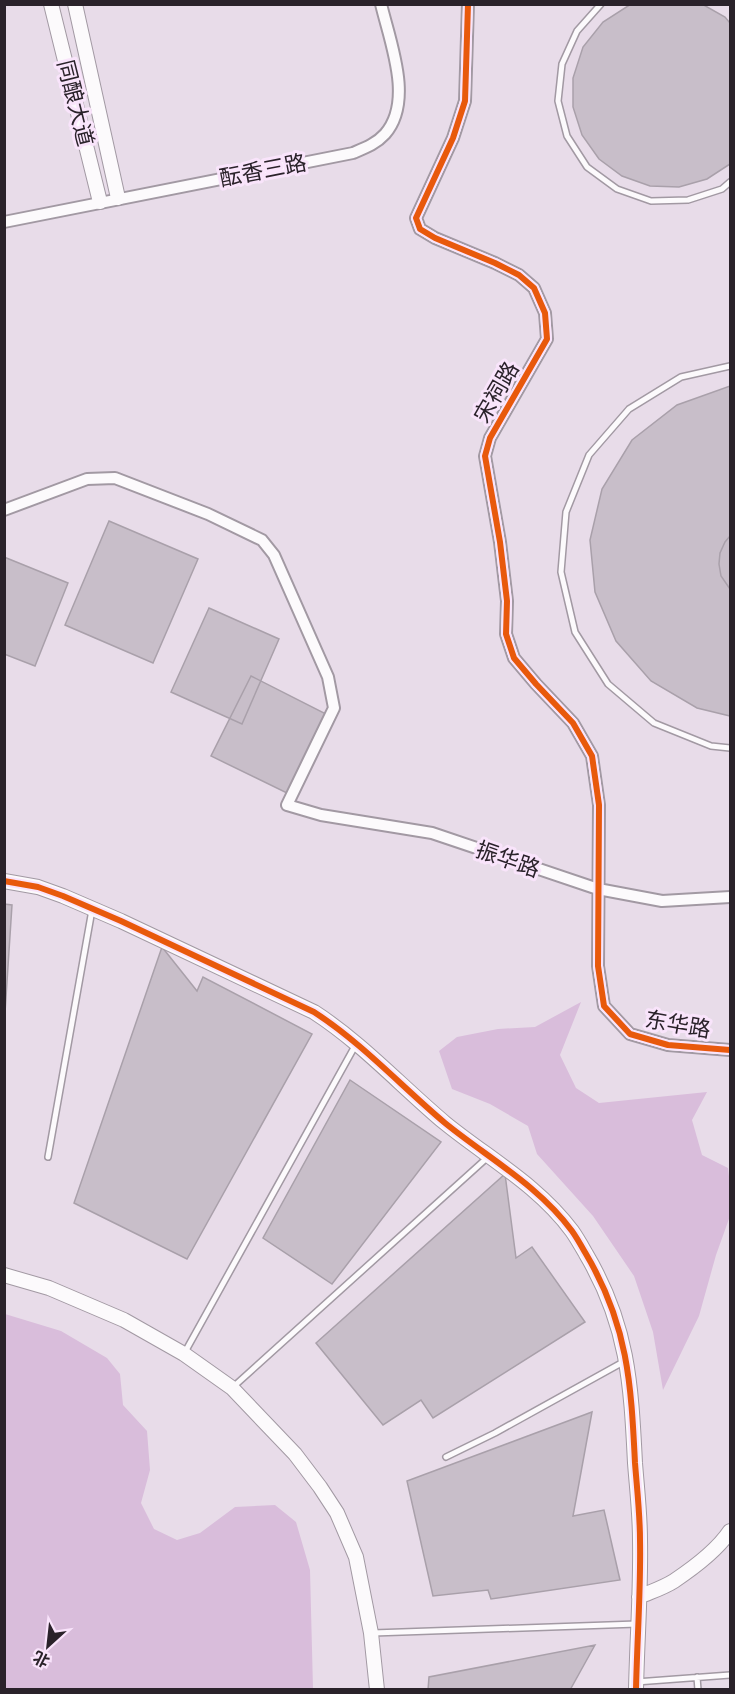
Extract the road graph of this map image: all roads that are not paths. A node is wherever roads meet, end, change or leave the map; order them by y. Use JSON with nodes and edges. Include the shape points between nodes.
{"nodes":[{"id":1,"x":51,"y":4,"type":"edge"},
{"id":2,"x":75,"y":4,"type":"edge"},
{"id":3,"x":381,"y":4,"type":"edge"},
{"id":4,"x":468,"y":4,"type":"edge"},
{"id":5,"x":601,"y":4,"type":"edge"},
{"id":6,"x":730,"y":182,"type":"edge"},
{"id":7,"x":118,"y":198,"type":"junction"},
{"id":8,"x":100,"y":202,"type":"junction"},
{"id":9,"x":4,"y":222,"type":"edge"},
{"id":10,"x":730,"y":366,"type":"edge"},
{"id":11,"x":4,"y":510,"type":"edge"},
{"id":12,"x":730,"y":748,"type":"edge"},
{"id":13,"x":4,"y":881,"type":"edge"},
{"id":14,"x":598,"y":889,"type":"junction"},
{"id":15,"x":730,"y":897,"type":"edge"},
{"id":16,"x":93,"y":909,"type":"junction"},
{"id":17,"x":356,"y":1044,"type":"junction"},
{"id":18,"x":730,"y":1050,"type":"edge"},
{"id":19,"x":489,"y":1156,"type":"junction"},
{"id":20,"x":48,"y":1157,"type":"dead end"},
{"id":21,"x":4,"y":1275,"type":"edge"},
{"id":22,"x":184,"y":1354,"type":"junction"},
{"id":23,"x":626,"y":1360,"type":"junction"},
{"id":24,"x":232,"y":1388,"type":"junction"},
{"id":25,"x":446,"y":1457,"type":"dead end"},
{"id":26,"x":730,"y":1531,"type":"edge"},
{"id":27,"x":639,"y":1597,"type":"junction"},
{"id":28,"x":638,"y":1624,"type":"junction"},
{"id":29,"x":371,"y":1633,"type":"junction"},
{"id":30,"x":730,"y":1675,"type":"edge"},
{"id":31,"x":697,"y":1677,"type":"junction"},
{"id":32,"x":636,"y":1685,"type":"edge"},
{"id":33,"x":376,"y":1689,"type":"edge"},
{"id":34,"x":698,"y":1689,"type":"edge"}],
"edges":[{"from":1,"to":8,"type":"street","name":"同酿大道"},
{"from":2,"to":7,"type":"street","name":"同酿大道"},
{"from":3,"to":7,"type":"street","name":"酝香三路","via":[[399,83],[399,102],[393,121],[371,146],[353,153]]},
{"from":4,"to":14,"type":"street","name":"宋祠路","via":[[465,101],[453,138],[416,218],[420,230],[519,275],[534,288],[545,313],[547,339],[490,438],[485,456],[500,542],[507,601],[506,634],[511,650],[573,723],[592,756],[598,805]]},
{"from":5,"to":6,"type":"lane","via":[[576,31],[562,64],[558,101],[567,136],[587,167],[616,189],[651,201],[688,200],[722,189]]},
{"from":7,"to":8,"type":"street","name":"酝香三路"},
{"from":8,"to":9,"type":"street","name":"酝香三路"},
{"from":10,"to":12,"type":"lane","via":[[681,378],[629,409],[589,455],[566,512],[561,572],[575,632],[608,684],[654,723],[711,746]]},
{"from":11,"to":14,"type":"street","name":"振华路","via":[[87,479],[115,478],[262,540],[274,555],[328,677],[334,708],[287,805],[321,815],[432,833]]},
{"from":13,"to":16,"type":"street","via":[[38,887]]},
{"from":14,"to":15,"type":"street","name":"振华路","via":[[662,901]]},
{"from":14,"to":18,"type":"street","name":"东华路","via":[[598,966],[604,1006],[630,1034],[668,1045]]},
{"from":16,"to":17,"type":"street","via":[[314,1012]]},
{"from":16,"to":20,"type":"lane"},
{"from":17,"to":19,"type":"street","via":[[420,1102]]},
{"from":17,"to":22,"type":"lane"},
{"from":19,"to":23,"type":"street","via":[[527,1184],[573,1232],[612,1306]]},
{"from":19,"to":24,"type":"lane"},
{"from":21,"to":22,"type":"street","via":[[49,1288],[124,1320]]},
{"from":22,"to":24,"type":"street"},
{"from":23,"to":25,"type":"lane"},
{"from":23,"to":27,"type":"street","via":[[639,1526]]},
{"from":24,"to":29,"type":"street","via":[[295,1454],[337,1513],[356,1557]]},
{"from":26,"to":27,"type":"street","via":[[672,1582]]},
{"from":27,"to":28,"type":"street"},
{"from":28,"to":29,"type":"lane"},
{"from":28,"to":32,"type":"street"},
{"from":29,"to":33,"type":"street"},
{"from":30,"to":31,"type":"lane"},
{"from":31,"to":32,"type":"lane"},
{"from":31,"to":34,"type":"lane"}]}
